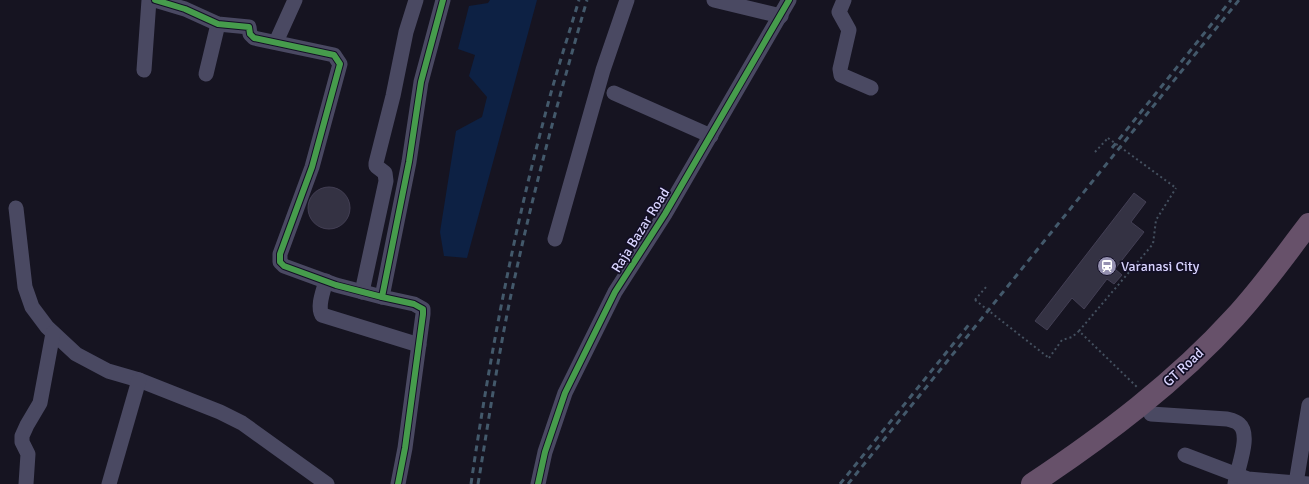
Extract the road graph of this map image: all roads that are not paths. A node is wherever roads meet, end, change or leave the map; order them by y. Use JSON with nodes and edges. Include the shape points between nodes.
{"nodes":[{"id":1,"x":149,"y":0,"type":"edge"},
{"id":2,"x":155,"y":0,"type":"edge"},
{"id":3,"x":295,"y":0,"type":"edge"},
{"id":4,"x":416,"y":0,"type":"edge"},
{"id":5,"x":443,"y":0,"type":"edge"},
{"id":6,"x":627,"y":0,"type":"edge"},
{"id":7,"x":714,"y":0,"type":"edge"},
{"id":8,"x":789,"y":0,"type":"edge"},
{"id":9,"x":844,"y":0,"type":"edge"},
{"id":10,"x":176,"y":3,"type":"edge"},
{"id":11,"x":781,"y":16,"type":"junction"},
{"id":12,"x":218,"y":24,"type":"junction"},
{"id":13,"x":276,"y":42,"type":"junction"},
{"id":14,"x":144,"y":70,"type":"dead end"},
{"id":15,"x":206,"y":74,"type":"dead end"},
{"id":16,"x":870,"y":88,"type":"dead end"},
{"id":17,"x":614,"y":92,"type":"dead end"},
{"id":18,"x":711,"y":136,"type":"junction"},
{"id":19,"x":16,"y":208,"type":"dead end"},
{"id":20,"x":1309,"y":224,"type":"edge"},
{"id":21,"x":555,"y":239,"type":"dead end"},
{"id":22,"x":1309,"y":246,"type":"edge"},
{"id":23,"x":326,"y":282,"type":"junction"},
{"id":24,"x":362,"y":292,"type":"junction"},
{"id":25,"x":382,"y":297,"type":"junction"},
{"id":26,"x":53,"y":333,"type":"junction"},
{"id":27,"x":419,"y":345,"type":"junction"},
{"id":28,"x":139,"y":380,"type":"junction"},
{"id":29,"x":1309,"y":405,"type":"edge"},
{"id":30,"x":1150,"y":406,"type":"junction"},
{"id":31,"x":1185,"y":455,"type":"dead end"},
{"id":32,"x":1236,"y":479,"type":"edge"},
{"id":33,"x":1302,"y":483,"type":"edge"},
{"id":34,"x":26,"y":484,"type":"edge"},
{"id":35,"x":109,"y":484,"type":"edge"},
{"id":36,"x":327,"y":484,"type":"edge"},
{"id":37,"x":398,"y":484,"type":"edge"},
{"id":38,"x":538,"y":484,"type":"edge"},
{"id":39,"x":1032,"y":484,"type":"edge"},
{"id":40,"x":1055,"y":484,"type":"edge"}],
"edges":[{"from":1,"to":14,"type":"street"},
{"from":2,"to":10,"type":"street"},
{"from":3,"to":13,"type":"street"},
{"from":4,"to":24,"type":"street","via":[[406,32],[376,163],[376,166],[385,173],[386,181]]},
{"from":5,"to":25,"type":"street","via":[[421,82],[409,162]]},
{"from":6,"to":21,"type":"street","via":[[603,70]]},
{"from":7,"to":11,"type":"street"},
{"from":8,"to":11,"type":"street","name":"Raja Bazar Road"},
{"from":9,"to":16,"type":"street","via":[[839,12],[849,30],[840,69],[841,75]]},
{"from":10,"to":12,"type":"street"},
{"from":11,"to":18,"type":"street","name":"Raja Bazar Road"},
{"from":12,"to":13,"type":"street","via":[[249,27],[254,38]]},
{"from":12,"to":15,"type":"street"},
{"from":13,"to":23,"type":"street","via":[[334,55],[340,64],[312,167],[280,254],[280,262],[284,266]]},
{"from":17,"to":18,"type":"street"},
{"from":18,"to":38,"type":"street","name":"Raja Bazar Road","via":[[615,292],[565,392],[545,452]]},
{"from":19,"to":26,"type":"street","via":[[25,287],[32,307]]},
{"from":20,"to":30,"type":"highway","name":"GT Road","via":[[1236,317]]},
{"from":22,"to":30,"type":"highway","name":"GT Road","via":[[1246,322],[1206,365]]},
{"from":23,"to":24,"type":"street"},
{"from":23,"to":27,"type":"street","via":[[319,311],[322,316]]},
{"from":24,"to":25,"type":"street"},
{"from":25,"to":27,"type":"street","via":[[414,304],[423,309]]},
{"from":26,"to":28,"type":"street","via":[[76,354],[94,365]]},
{"from":26,"to":34,"type":"street","via":[[40,403],[22,436],[28,454]]},
{"from":27,"to":37,"type":"street"},
{"from":28,"to":35,"type":"street"},
{"from":28,"to":36,"type":"street","via":[[242,423]]},
{"from":29,"to":33,"type":"street"},
{"from":30,"to":32,"type":"street","via":[[1238,423],[1246,438]]},
{"from":30,"to":39,"type":"highway","name":"GT Road","via":[[1108,430]]},
{"from":30,"to":40,"type":"highway","name":"GT Road"},
{"from":31,"to":32,"type":"street"},
{"from":32,"to":33,"type":"street"}]}
